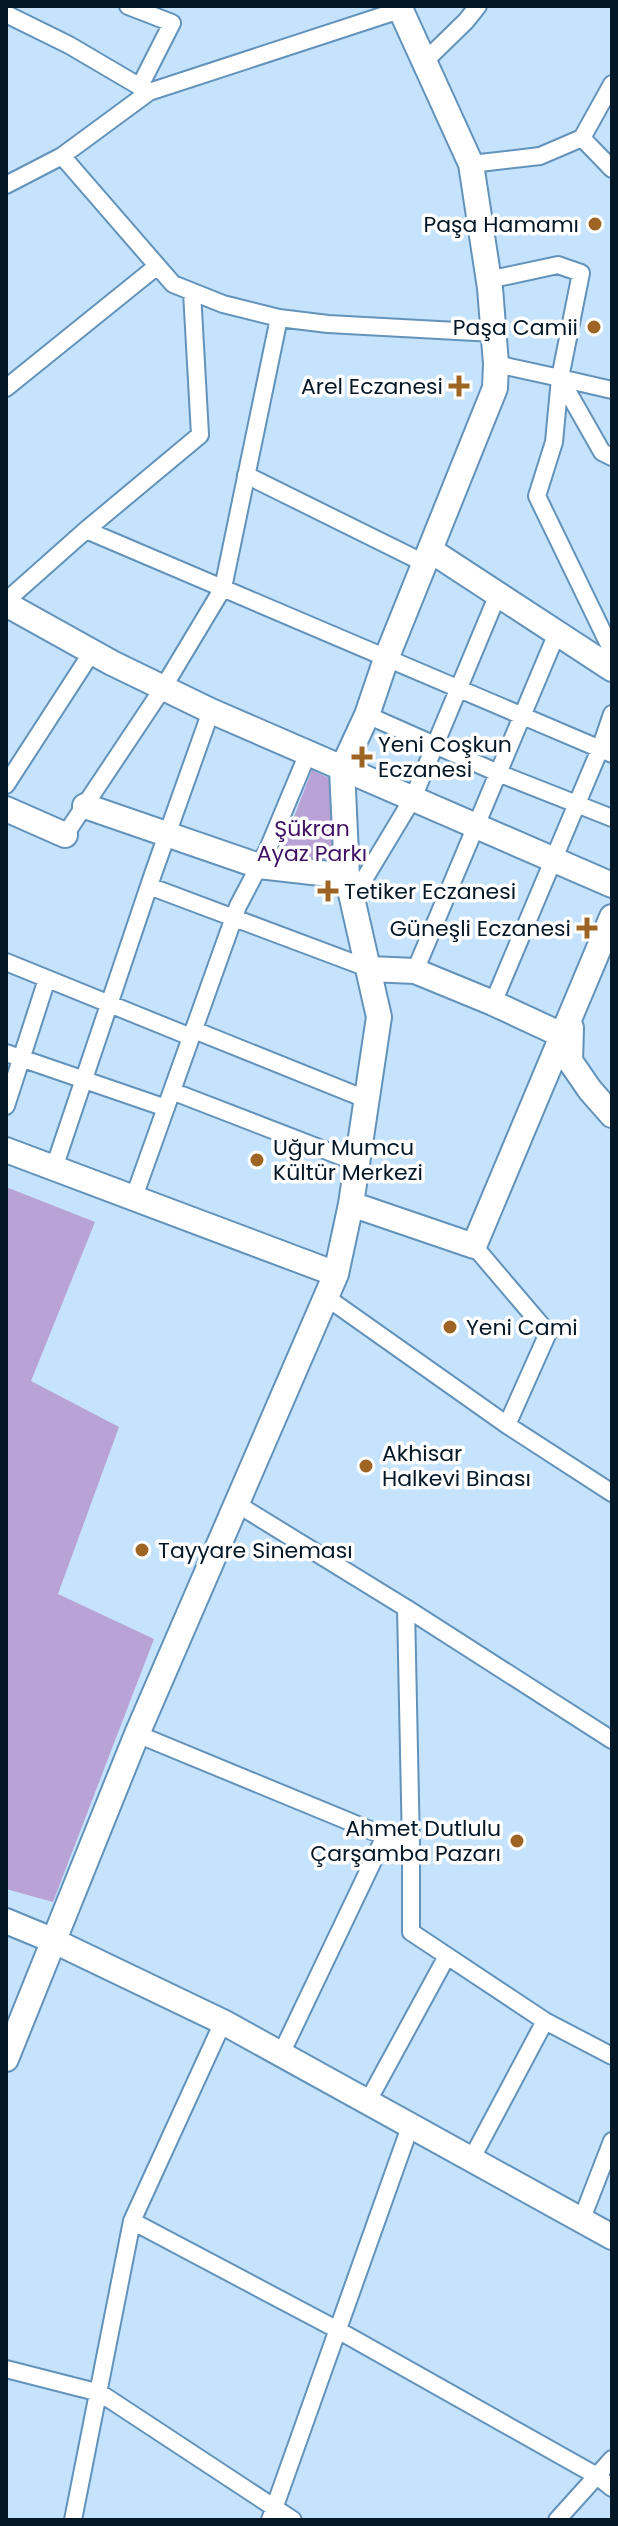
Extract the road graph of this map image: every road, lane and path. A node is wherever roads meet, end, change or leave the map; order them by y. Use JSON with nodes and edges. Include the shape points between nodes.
{"nodes":[{"id":1,"x":128,"y":6,"type":"edge"},
{"id":2,"x":478,"y":6,"type":"edge"},
{"id":3,"x":400,"y":8,"type":"edge"},
{"id":4,"x":6,"y":14,"type":"edge"},
{"id":5,"x":425,"y":61,"type":"junction"},
{"id":6,"x":612,"y":84,"type":"edge"},
{"id":7,"x":144,"y":89,"type":"junction"},
{"id":8,"x":582,"y":138,"type":"junction"},
{"id":9,"x":62,"y":156,"type":"junction"},
{"id":10,"x":471,"y":164,"type":"junction"},
{"id":11,"x":612,"y":169,"type":"edge"},
{"id":12,"x":6,"y":185,"type":"edge"},
{"id":13,"x":156,"y":267,"type":"junction"},
{"id":14,"x":488,"y":280,"type":"junction"},
{"id":15,"x":192,"y":292,"type":"junction"},
{"id":16,"x":279,"y":318,"type":"junction"},
{"id":17,"x":494,"y":333,"type":"junction"},
{"id":18,"x":496,"y":364,"type":"junction"},
{"id":19,"x":560,"y":378,"type":"junction"},
{"id":20,"x":6,"y":388,"type":"edge"},
{"id":21,"x":612,"y":390,"type":"edge"},
{"id":22,"x":612,"y":457,"type":"edge"},
{"id":23,"x":246,"y":475,"type":"junction"},
{"id":24,"x":86,"y":530,"type":"junction"},
{"id":25,"x":427,"y":556,"type":"junction"},
{"id":26,"x":223,"y":588,"type":"junction"},
{"id":27,"x":498,"y":594,"type":"junction"},
{"id":28,"x":6,"y":603,"type":"edge"},
{"id":29,"x":557,"y":633,"type":"junction"},
{"id":30,"x":612,"y":651,"type":"edge"},
{"id":31,"x":92,"y":652,"type":"junction"},
{"id":32,"x":386,"y":659,"type":"junction"},
{"id":33,"x":612,"y":669,"type":"edge"},
{"id":34,"x":163,"y":688,"type":"junction"},
{"id":35,"x":460,"y":690,"type":"junction"},
{"id":36,"x":211,"y":711,"type":"junction"},
{"id":37,"x":524,"y":714,"type":"junction"},
{"id":38,"x":612,"y":714,"type":"edge"},
{"id":39,"x":367,"y":715,"type":"junction"},
{"id":40,"x":435,"y":746,"type":"junction"},
{"id":41,"x":606,"y":751,"type":"edge"},
{"id":42,"x":308,"y":753,"type":"junction"},
{"id":43,"x":342,"y":769,"type":"junction"},
{"id":44,"x":498,"y":773,"type":"junction"},
{"id":45,"x":6,"y":785,"type":"edge"},
{"id":46,"x":413,"y":798,"type":"junction"},
{"id":47,"x":576,"y":804,"type":"junction"},
{"id":48,"x":85,"y":806,"type":"junction"},
{"id":49,"x":6,"y":809,"type":"edge"},
{"id":50,"x":612,"y":818,"type":"edge"},
{"id":51,"x":474,"y":825,"type":"junction"},
{"id":52,"x":65,"y":835,"type":"joint"},
{"id":53,"x":167,"y":835,"type":"junction"},
{"id":54,"x":552,"y":859,"type":"junction"},
{"id":55,"x":259,"y":866,"type":"junction"},
{"id":56,"x":347,"y":876,"type":"junction"},
{"id":57,"x":612,"y":885,"type":"edge"},
{"id":58,"x":149,"y":886,"type":"junction"},
{"id":59,"x":351,"y":901,"type":"junction"},
{"id":60,"x":234,"y":916,"type":"junction"},
{"id":61,"x":612,"y":917,"type":"edge"},
{"id":62,"x":606,"y":942,"type":"edge"},
{"id":63,"x":6,"y":962,"type":"edge"},
{"id":64,"x":370,"y":969,"type":"junction"},
{"id":65,"x":415,"y":971,"type":"junction"},
{"id":66,"x":47,"y":979,"type":"junction"},
{"id":67,"x":493,"y":1003,"type":"junction"},
{"id":68,"x":109,"y":1004,"type":"junction"},
{"id":69,"x":566,"y":1025,"type":"junction"},
{"id":70,"x":193,"y":1034,"type":"junction"},
{"id":71,"x":13,"y":1056,"type":"edge"},
{"id":72,"x":84,"y":1080,"type":"junction"},
{"id":73,"x":182,"y":1095,"type":"dead end"},
{"id":74,"x":368,"y":1100,"type":"junction"},
{"id":75,"x":6,"y":1106,"type":"edge"},
{"id":76,"x":166,"y":1108,"type":"junction"},
{"id":77,"x":612,"y":1115,"type":"edge"},
{"id":78,"x":6,"y":1150,"type":"edge"},
{"id":79,"x":358,"y":1163,"type":"junction"},
{"id":80,"x":54,"y":1168,"type":"junction"},
{"id":81,"x":134,"y":1197,"type":"junction"},
{"id":82,"x":351,"y":1204,"type":"junction"},
{"id":83,"x":474,"y":1246,"type":"junction"},
{"id":84,"x":336,"y":1274,"type":"junction"},
{"id":85,"x":326,"y":1297,"type":"junction"},
{"id":86,"x":507,"y":1425,"type":"junction"},
{"id":87,"x":612,"y":1493,"type":"edge"},
{"id":88,"x":237,"y":1504,"type":"junction"},
{"id":89,"x":406,"y":1608,"type":"junction"},
{"id":90,"x":137,"y":1734,"type":"junction"},
{"id":91,"x":612,"y":1740,"type":"edge"},
{"id":92,"x":385,"y":1836,"type":"junction"},
{"id":93,"x":411,"y":1847,"type":"junction"},
{"id":94,"x":6,"y":1921,"type":"edge"},
{"id":95,"x":52,"y":1940,"type":"junction"},
{"id":96,"x":447,"y":1956,"type":"junction"},
{"id":97,"x":545,"y":2021,"type":"junction"},
{"id":98,"x":223,"y":2022,"type":"junction"},
{"id":99,"x":281,"y":2054,"type":"junction"},
{"id":100,"x":612,"y":2056,"type":"edge"},
{"id":101,"x":6,"y":2059,"type":"edge"},
{"id":102,"x":368,"y":2101,"type":"junction"},
{"id":103,"x":411,"y":2124,"type":"junction"},
{"id":104,"x":612,"y":2141,"type":"edge"},
{"id":105,"x":472,"y":2158,"type":"junction"},
{"id":106,"x":132,"y":2221,"type":"junction"},
{"id":107,"x":581,"y":2221,"type":"junction"},
{"id":108,"x":612,"y":2237,"type":"edge"},
{"id":109,"x":336,"y":2329,"type":"junction"},
{"id":110,"x":6,"y":2369,"type":"edge"},
{"id":111,"x":100,"y":2393,"type":"junction"},
{"id":112,"x":612,"y":2459,"type":"edge"},
{"id":113,"x":597,"y":2476,"type":"junction"},
{"id":114,"x":612,"y":2488,"type":"edge"},
{"id":115,"x":272,"y":2514,"type":"edge"},
{"id":116,"x":73,"y":2520,"type":"edge"},
{"id":117,"x":293,"y":2520,"type":"edge"},
{"id":118,"x":557,"y":2520,"type":"edge"}],
"edges":[{"from":1,"to":7,"type":"street","via":[[172,23]]},
{"from":2,"to":5,"type":"street"},
{"from":3,"to":5,"type":"street"},
{"from":3,"to":7,"type":"street"},
{"from":4,"to":7,"type":"street"},
{"from":5,"to":10,"type":"street"},
{"from":6,"to":8,"type":"street"},
{"from":7,"to":9,"type":"street"},
{"from":8,"to":10,"type":"street","via":[[540,156]]},
{"from":8,"to":11,"type":"street"},
{"from":9,"to":12,"type":"street"},
{"from":9,"to":13,"type":"street"},
{"from":10,"to":14,"type":"street"},
{"from":13,"to":15,"type":"street","via":[[173,284]]},
{"from":13,"to":20,"type":"street"},
{"from":14,"to":17,"type":"street"},
{"from":14,"to":19,"type":"street","via":[[558,265],[581,273]]},
{"from":15,"to":16,"type":"street"},
{"from":15,"to":24,"type":"street","via":[[200,435]]},
{"from":16,"to":17,"type":"street"},
{"from":16,"to":23,"type":"street"},
{"from":17,"to":18,"type":"street"},
{"from":18,"to":19,"type":"street"},
{"from":18,"to":25,"type":"street","via":[[495,388]]},
{"from":19,"to":21,"type":"street"},
{"from":19,"to":22,"type":"street","via":[[602,452]]},
{"from":19,"to":30,"type":"street","via":[[554,442],[537,496]]},
{"from":23,"to":25,"type":"street"},
{"from":23,"to":26,"type":"street"},
{"from":24,"to":26,"type":"street"},
{"from":24,"to":28,"type":"street"},
{"from":25,"to":27,"type":"street"},
{"from":25,"to":32,"type":"street"},
{"from":26,"to":32,"type":"street"},
{"from":26,"to":34,"type":"street"},
{"from":27,"to":29,"type":"street"},
{"from":27,"to":35,"type":"street"},
{"from":28,"to":31,"type":"street"},
{"from":29,"to":33,"type":"street"},
{"from":29,"to":37,"type":"street"},
{"from":31,"to":34,"type":"street"},
{"from":31,"to":45,"type":"street"},
{"from":32,"to":35,"type":"street"},
{"from":32,"to":39,"type":"street"},
{"from":34,"to":36,"type":"street"},
{"from":34,"to":48,"type":"street"},
{"from":35,"to":37,"type":"street"},
{"from":35,"to":40,"type":"street"},
{"from":36,"to":42,"type":"street"},
{"from":36,"to":53,"type":"street"},
{"from":37,"to":41,"type":"street"},
{"from":37,"to":44,"type":"street"},
{"from":38,"to":41,"type":"street"},
{"from":39,"to":40,"type":"street"},
{"from":39,"to":43,"type":"street"},
{"from":40,"to":44,"type":"street"},
{"from":40,"to":46,"type":"street"},
{"from":41,"to":47,"type":"street"},
{"from":42,"to":43,"type":"street"},
{"from":42,"to":55,"type":"street"},
{"from":43,"to":46,"type":"street"},
{"from":43,"to":56,"type":"street"},
{"from":44,"to":47,"type":"street"},
{"from":44,"to":51,"type":"street"},
{"from":46,"to":51,"type":"street"},
{"from":46,"to":59,"type":"street"},
{"from":47,"to":50,"type":"street"},
{"from":47,"to":54,"type":"street"},
{"from":48,"to":52,"type":"street"},
{"from":48,"to":53,"type":"street"},
{"from":49,"to":52,"type":"street"},
{"from":51,"to":54,"type":"street"},
{"from":51,"to":65,"type":"street"},
{"from":53,"to":55,"type":"street"},
{"from":53,"to":58,"type":"street"},
{"from":54,"to":57,"type":"street"},
{"from":54,"to":67,"type":"street"},
{"from":55,"to":56,"type":"street"},
{"from":55,"to":60,"type":"street"},
{"from":56,"to":59,"type":"street"},
{"from":58,"to":60,"type":"street"},
{"from":58,"to":68,"type":"street"},
{"from":59,"to":64,"type":"street"},
{"from":60,"to":64,"type":"street"},
{"from":60,"to":70,"type":"street"},
{"from":61,"to":62,"type":"street"},
{"from":62,"to":69,"type":"street"},
{"from":63,"to":66,"type":"street"},
{"from":64,"to":65,"type":"street"},
{"from":64,"to":74,"type":"street","via":[[379,1017]]},
{"from":65,"to":67,"type":"street"},
{"from":66,"to":68,"type":"street"},
{"from":66,"to":71,"type":"street"},
{"from":67,"to":69,"type":"street"},
{"from":68,"to":70,"type":"street"},
{"from":68,"to":72,"type":"street"},
{"from":69,"to":77,"type":"street","via":[[570,1061]]},
{"from":69,"to":83,"type":"street"},
{"from":70,"to":74,"type":"street"},
{"from":70,"to":76,"type":"street"},
{"from":71,"to":72,"type":"street"},
{"from":71,"to":75,"type":"street"},
{"from":72,"to":76,"type":"street"},
{"from":72,"to":80,"type":"street"},
{"from":73,"to":79,"type":"street"},
{"from":74,"to":79,"type":"street"},
{"from":76,"to":81,"type":"street"},
{"from":78,"to":80,"type":"street"},
{"from":79,"to":82,"type":"street"},
{"from":80,"to":81,"type":"street"},
{"from":81,"to":84,"type":"street"},
{"from":82,"to":83,"type":"street"},
{"from":82,"to":84,"type":"street"},
{"from":83,"to":86,"type":"street","via":[[548,1333]]},
{"from":84,"to":85,"type":"street"},
{"from":85,"to":86,"type":"street"},
{"from":85,"to":88,"type":"street"},
{"from":86,"to":87,"type":"street"},
{"from":88,"to":89,"type":"street"},
{"from":88,"to":90,"type":"street"},
{"from":89,"to":91,"type":"street"},
{"from":89,"to":93,"type":"street"},
{"from":90,"to":92,"type":"street"},
{"from":90,"to":95,"type":"street"},
{"from":92,"to":93,"type":"street"},
{"from":92,"to":99,"type":"street"},
{"from":93,"to":96,"type":"street","via":[[411,1932]]},
{"from":94,"to":95,"type":"street"},
{"from":95,"to":98,"type":"street"},
{"from":95,"to":101,"type":"street"},
{"from":96,"to":97,"type":"street"},
{"from":96,"to":102,"type":"street"},
{"from":97,"to":100,"type":"street"},
{"from":97,"to":105,"type":"street"},
{"from":98,"to":99,"type":"street"},
{"from":98,"to":106,"type":"street"},
{"from":99,"to":102,"type":"street"},
{"from":102,"to":103,"type":"street"},
{"from":103,"to":105,"type":"street"},
{"from":103,"to":109,"type":"street"},
{"from":104,"to":107,"type":"street"},
{"from":105,"to":107,"type":"street"},
{"from":106,"to":109,"type":"street"},
{"from":106,"to":111,"type":"street"},
{"from":107,"to":108,"type":"street"},
{"from":109,"to":113,"type":"street"},
{"from":109,"to":115,"type":"street"},
{"from":110,"to":111,"type":"street"},
{"from":111,"to":115,"type":"street"},
{"from":111,"to":116,"type":"street"},
{"from":112,"to":113,"type":"street"},
{"from":113,"to":114,"type":"street"},
{"from":113,"to":118,"type":"street"},
{"from":115,"to":117,"type":"street"}]}
